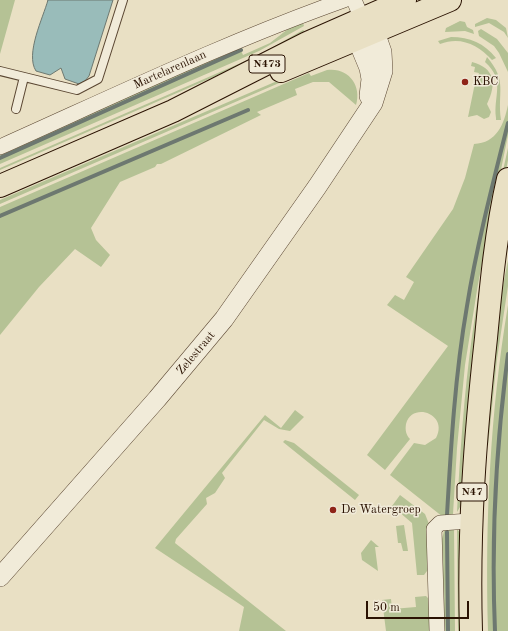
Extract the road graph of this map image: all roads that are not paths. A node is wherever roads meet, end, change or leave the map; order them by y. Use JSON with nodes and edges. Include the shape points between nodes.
{"nodes":[{"id":1,"x":122,"y":0,"type":"edge"},
{"id":2,"x":344,"y":0,"type":"edge"},
{"id":3,"x":405,"y":0,"type":"edge"},
{"id":4,"x":450,"y":0,"type":"edge"},
{"id":5,"x":362,"y":22,"type":"edge"},
{"id":6,"x":0,"y":71,"type":"edge"},
{"id":7,"x":24,"y":77,"type":"junction"},
{"id":8,"x":16,"y":109,"type":"dead end"},
{"id":9,"x":0,"y":147,"type":"edge"},
{"id":10,"x":508,"y":179,"type":"edge"},
{"id":11,"x":0,"y":186,"type":"edge"},
{"id":12,"x":508,"y":240,"type":"edge"},
{"id":13,"x":484,"y":354,"type":"junction"},
{"id":14,"x":470,"y":521,"type":"junction"},
{"id":15,"x":0,"y":578,"type":"edge"},
{"id":16,"x":437,"y":631,"type":"edge"},
{"id":17,"x":471,"y":631,"type":"edge"}],
"edges":[{"from":1,"to":7,"type":"lane","via":[[98,79],[77,90]]},
{"from":2,"to":9,"type":"street","name":"Martelarenlaan","via":[[209,53]]},
{"from":3,"to":5,"type":"main road","number":"N473"},
{"from":4,"to":5,"type":"main road","number":"N473"},
{"from":5,"to":11,"type":"main road","number":"N473","via":[[306,43],[173,110]]},
{"from":5,"to":15,"type":"street","name":"Zelestraat","via":[[371,78],[368,109],[317,187],[224,319]]},
{"from":6,"to":7,"type":"lane"},
{"from":7,"to":8,"type":"lane"},
{"from":10,"to":13,"type":"main road","number":"N47","via":[[493,267]]},
{"from":12,"to":13,"type":"main road","number":"N47"},
{"from":13,"to":14,"type":"main road","number":"N47"},
{"from":14,"to":16,"type":"street","via":[[440,523],[434,528]]},
{"from":14,"to":17,"type":"main road","number":"N47"}]}
